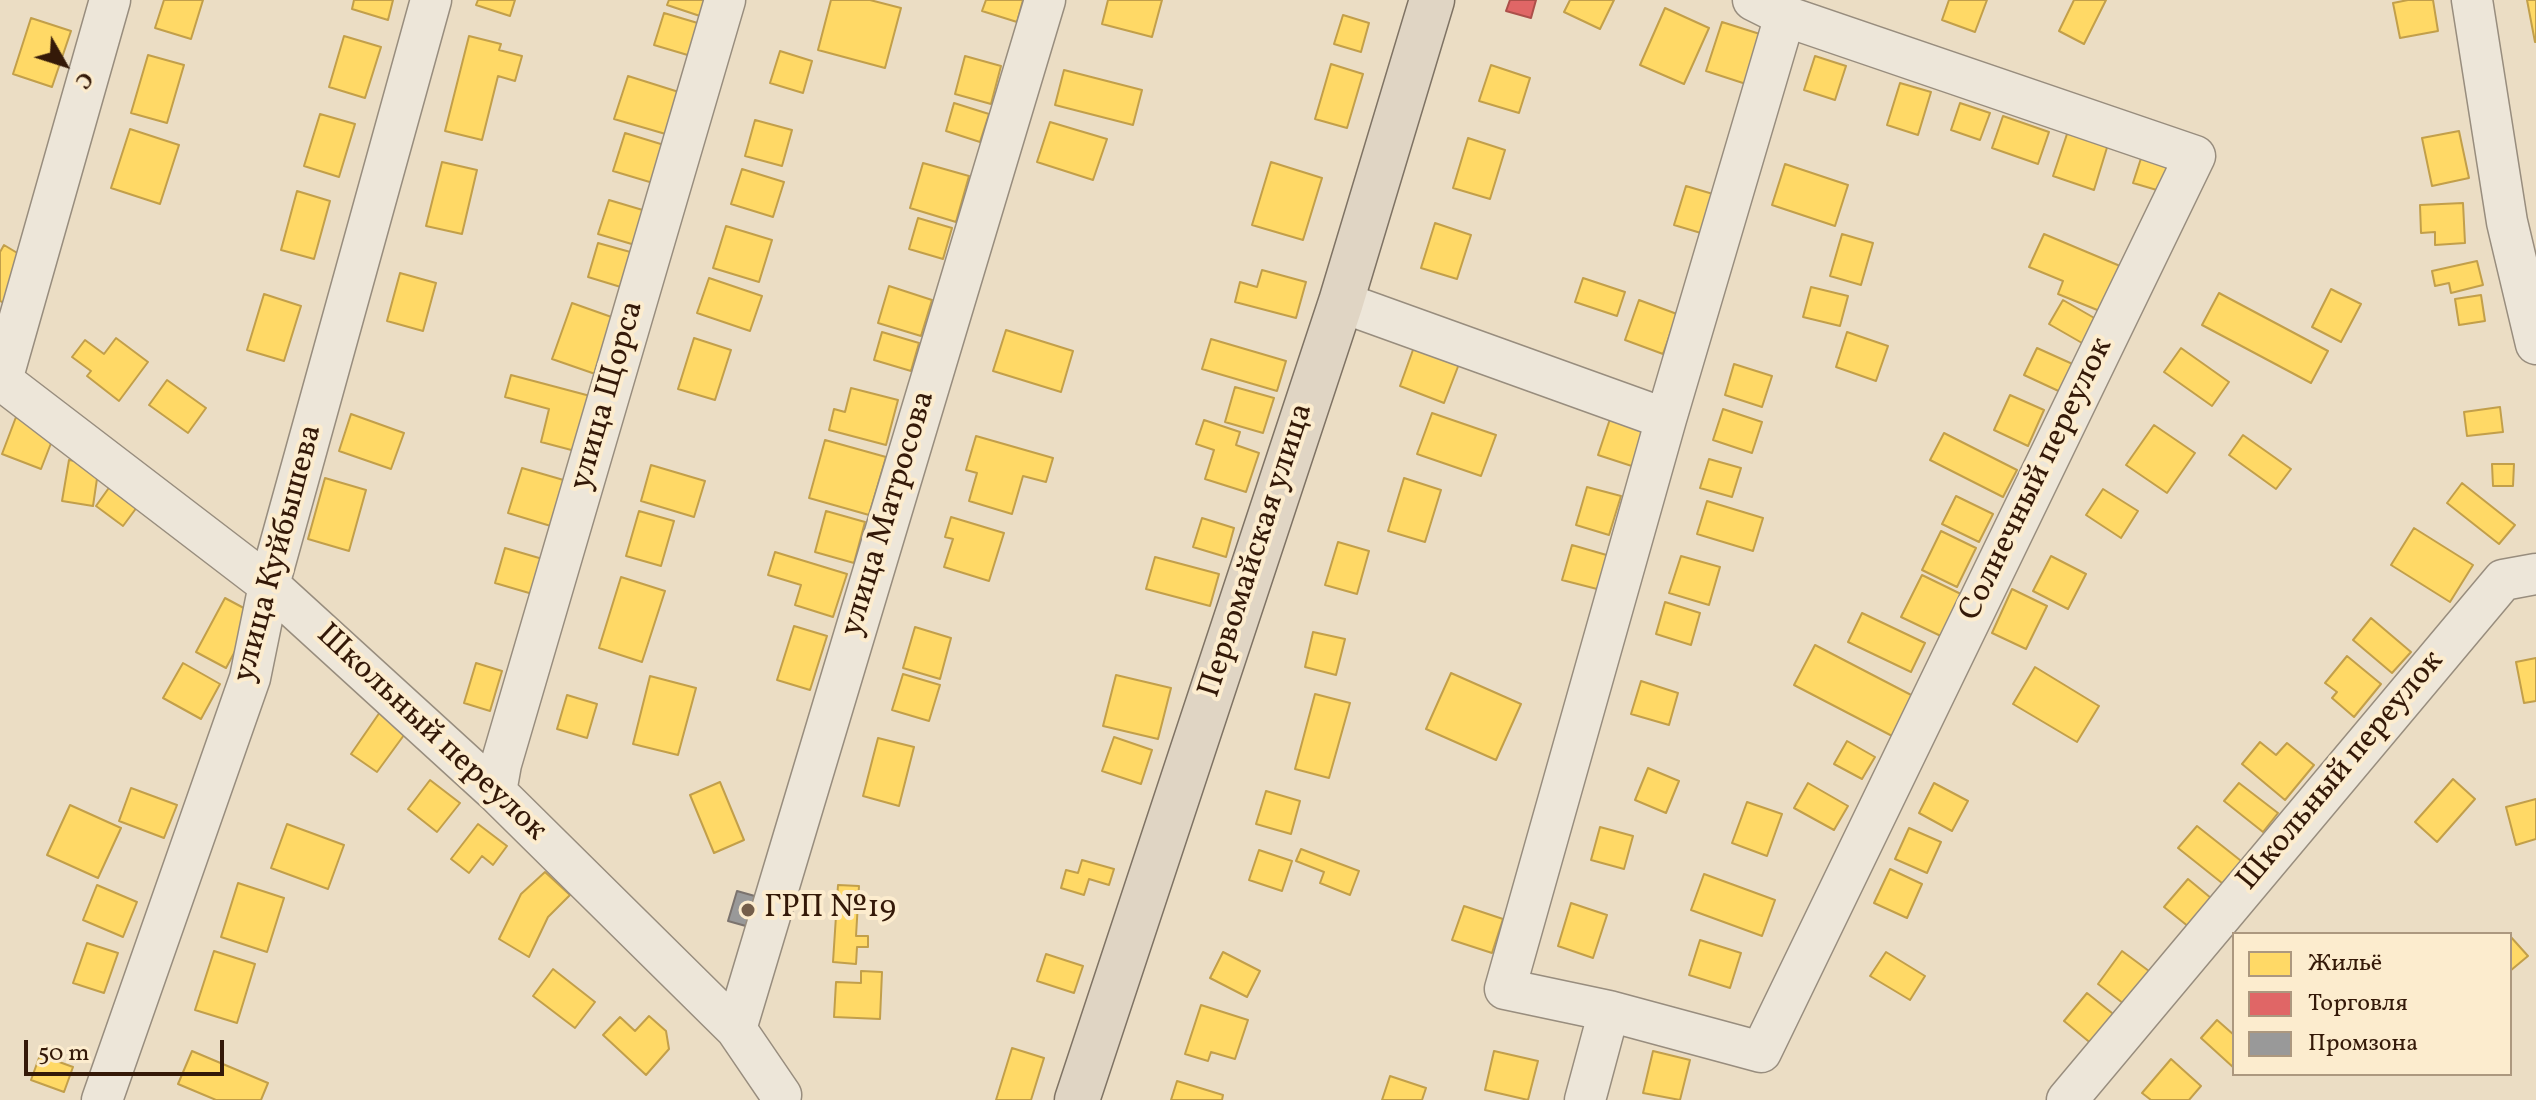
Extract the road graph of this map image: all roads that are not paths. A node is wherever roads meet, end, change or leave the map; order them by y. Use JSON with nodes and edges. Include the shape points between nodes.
{"nodes":[{"id":1,"x":110,"y":0,"type":"edge"},
{"id":2,"x":431,"y":0,"type":"edge"},
{"id":3,"x":725,"y":0,"type":"edge"},
{"id":4,"x":1045,"y":0,"type":"edge"},
{"id":5,"x":1432,"y":0,"type":"edge"},
{"id":6,"x":2472,"y":0,"type":"edge"},
{"id":7,"x":1769,"y":8,"type":"edge"},
{"id":8,"x":1341,"y":302,"type":"junction"},
{"id":9,"x":2536,"y":344,"type":"edge"},
{"id":10,"x":1,"y":380,"type":"edge"},
{"id":11,"x":1666,"y":419,"type":"junction"},
{"id":12,"x":2536,"y":574,"type":"edge"},
{"id":13,"x":269,"y":585,"type":"junction"},
{"id":14,"x":496,"y":792,"type":"junction"},
{"id":15,"x":1609,"y":1011,"type":"junction"},
{"id":16,"x":736,"y":1029,"type":"junction"},
{"id":17,"x":102,"y":1100,"type":"edge"},
{"id":18,"x":780,"y":1100,"type":"edge"},
{"id":19,"x":1077,"y":1100,"type":"edge"},
{"id":20,"x":1585,"y":1100,"type":"edge"},
{"id":21,"x":2067,"y":1100,"type":"edge"}],
"edges":[{"from":1,"to":10,"type":"street"},
{"from":2,"to":13,"type":"street","name":"улица Куйбышева"},
{"from":3,"to":14,"type":"street","name":"улица Щорса"},
{"from":4,"to":16,"type":"street","name":"улица Матросова"},
{"from":5,"to":8,"type":"main road","name":"Первомайская улица"},
{"from":6,"to":9,"type":"street","via":[[2507,222]]},
{"from":7,"to":11,"type":"street","name":"Солнечный переулок"},
{"from":7,"to":15,"type":"street","name":"Солнечный переулок","via":[[2195,156],[1761,1052]]},
{"from":8,"to":11,"type":"street"},
{"from":8,"to":19,"type":"main road","name":"Первомайская улица"},
{"from":10,"to":13,"type":"street","name":"Школьный переулок"},
{"from":11,"to":15,"type":"street","name":"Солнечный переулок","via":[[1505,989]]},
{"from":12,"to":21,"type":"street","name":"Школьный переулок","via":[[2503,580]]},
{"from":13,"to":14,"type":"street","name":"Школьный переулок"},
{"from":13,"to":17,"type":"street","name":"улица Куйбышева","via":[[250,678]]},
{"from":14,"to":16,"type":"street","name":"Школьный переулок"},
{"from":15,"to":20,"type":"street"},
{"from":16,"to":18,"type":"street","name":"Школьный переулок"}]}
